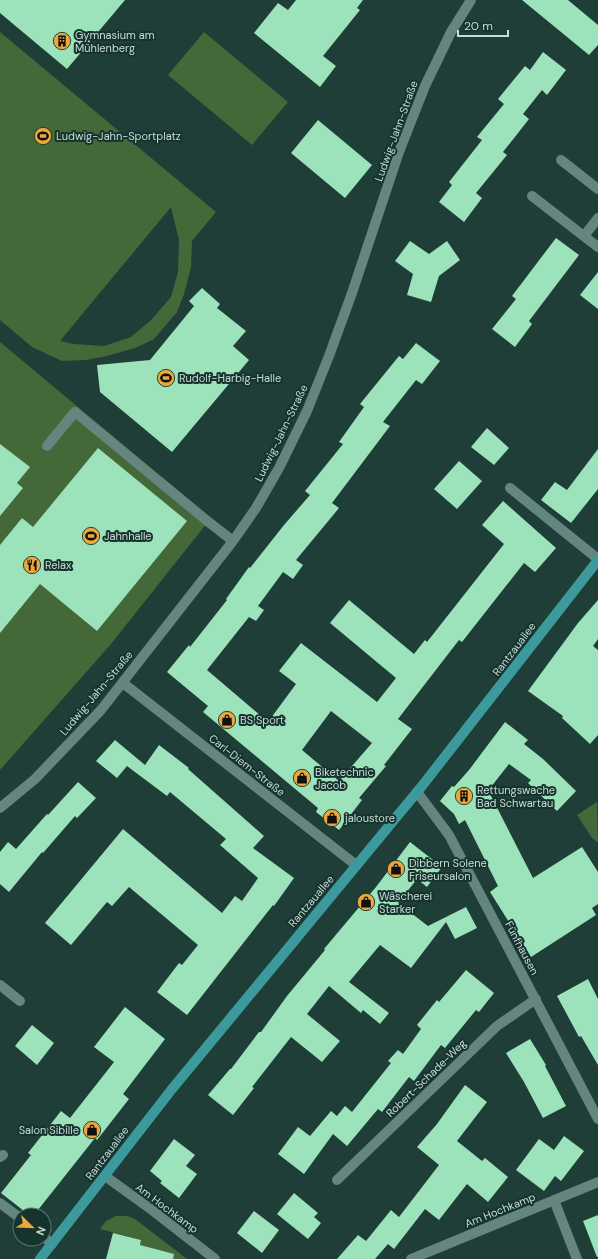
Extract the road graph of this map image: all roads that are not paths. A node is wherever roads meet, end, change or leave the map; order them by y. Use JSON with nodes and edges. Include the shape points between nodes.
{"nodes":[{"id":1,"x":472,"y":0,"type":"edge"},
{"id":2,"x":561,"y":160,"type":"dead end"},
{"id":3,"x":598,"y":189,"type":"edge"},
{"id":4,"x":532,"y":196,"type":"dead end"},
{"id":5,"x":598,"y":218,"type":"edge"},
{"id":6,"x":584,"y":236,"type":"junction"},
{"id":7,"x":598,"y":247,"type":"edge"},
{"id":8,"x":47,"y":446,"type":"dead end"},
{"id":9,"x":510,"y":488,"type":"dead end"},
{"id":10,"x":234,"y":540,"type":"junction"},
{"id":11,"x":598,"y":560,"type":"edge"},
{"id":12,"x":123,"y":682,"type":"junction"},
{"id":13,"x":417,"y":792,"type":"junction"},
{"id":14,"x":0,"y":808,"type":"edge"},
{"id":15,"x":356,"y":866,"type":"junction"},
{"id":16,"x":0,"y":985,"type":"edge"},
{"id":17,"x":536,"y":999,"type":"junction"},
{"id":18,"x":20,"y":1001,"type":"dead end"},
{"id":19,"x":598,"y":1119,"type":"edge"},
{"id":20,"x":105,"y":1176,"type":"junction"},
{"id":21,"x":337,"y":1180,"type":"dead end"},
{"id":22,"x":598,"y":1182,"type":"edge"},
{"id":23,"x":554,"y":1200,"type":"junction"},
{"id":24,"x":0,"y":1203,"type":"edge"},
{"id":25,"x":12,"y":1212,"type":"edge"},
{"id":26,"x":52,"y":1244,"type":"edge"},
{"id":27,"x":50,"y":1247,"type":"edge"},
{"id":28,"x":42,"y":1258,"type":"edge"},
{"id":29,"x":215,"y":1259,"type":"edge"},
{"id":30,"x":410,"y":1259,"type":"edge"},
{"id":31,"x":577,"y":1259,"type":"edge"}],
"edges":[{"from":1,"to":10,"type":"street","name":"Ludwig-Jahn-Straße","via":[[451,32],[425,86],[399,152],[352,294],[307,411],[279,468]]},
{"from":2,"to":3,"type":"street"},
{"from":4,"to":6,"type":"street"},
{"from":5,"to":6,"type":"street"},
{"from":6,"to":7,"type":"street"},
{"from":8,"to":10,"type":"street","via":[[75,412]]},
{"from":9,"to":11,"type":"street"},
{"from":10,"to":12,"type":"street","name":"Ludwig-Jahn-Straße"},
{"from":11,"to":13,"type":"main road","name":"Rantzauallee"},
{"from":12,"to":14,"type":"street","name":"Ludwig-Jahn-Straße","via":[[35,779]]},
{"from":12,"to":15,"type":"street","name":"Carl-Diem-Straße"},
{"from":13,"to":15,"type":"main road","name":"Rantzauallee"},
{"from":13,"to":17,"type":"street","name":"Fünfhausen","via":[[449,835]]},
{"from":15,"to":20,"type":"main road","name":"Rantzauallee","via":[[172,1089]]},
{"from":16,"to":18,"type":"street"},
{"from":17,"to":19,"type":"street","name":"Fünfhausen"},
{"from":17,"to":21,"type":"street","name":"Robert-Schade-Weg","via":[[497,1026]]},
{"from":20,"to":26,"type":"main road","name":"Rantzauallee"},
{"from":20,"to":29,"type":"street","name":"Am Hochkamp"},
{"from":22,"to":23,"type":"street","name":"Am Hochkamp"},
{"from":23,"to":30,"type":"street","name":"Am Hochkamp"},
{"from":23,"to":31,"type":"street"},
{"from":24,"to":25,"type":"street"},
{"from":27,"to":28,"type":"main road","name":"Rantzauallee"}]}
